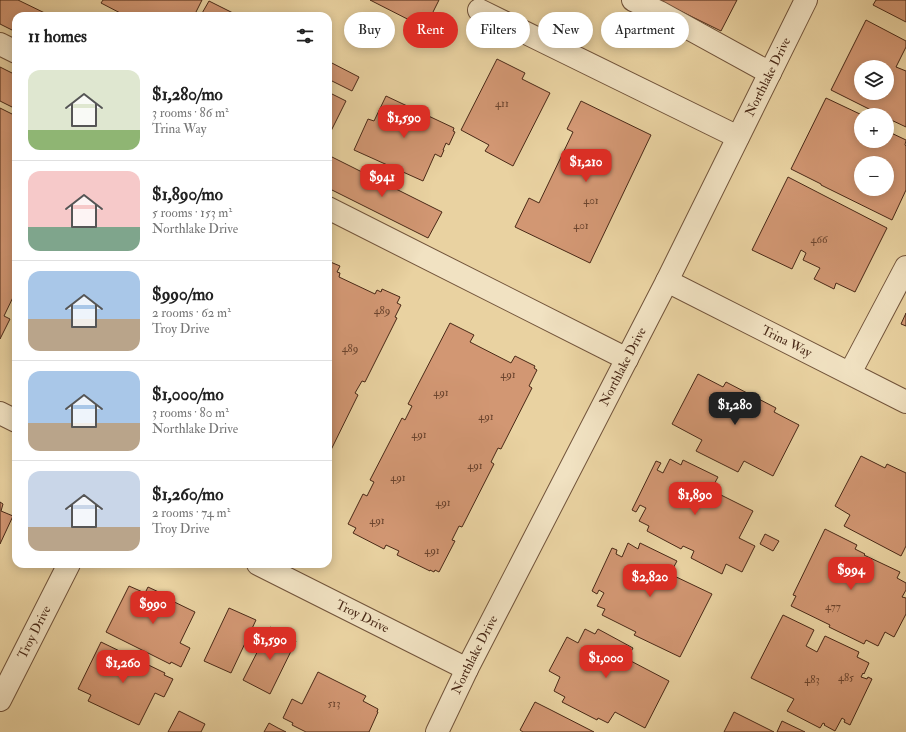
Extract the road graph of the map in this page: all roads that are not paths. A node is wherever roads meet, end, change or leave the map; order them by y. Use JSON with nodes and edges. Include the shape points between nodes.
{"nodes":[{"id":1,"x":633,"y":0,"type":"edge"},
{"id":2,"x":806,"y":0,"type":"edge"},
{"id":3,"x":479,"y":10,"type":"dead end"},
{"id":4,"x":0,"y":44,"type":"edge"},
{"id":5,"x":12,"y":50,"type":"edge"},
{"id":6,"x":770,"y":73,"type":"junction"},
{"id":7,"x":738,"y":137,"type":"junction"},
{"id":8,"x":332,"y":210,"type":"edge"},
{"id":9,"x":906,"y":267,"type":"edge"},
{"id":10,"x":666,"y":281,"type":"junction"},
{"id":11,"x":627,"y":359,"type":"junction"},
{"id":12,"x":850,"y":373,"type":"junction"},
{"id":13,"x":906,"y":402,"type":"edge"},
{"id":14,"x":0,"y":413,"type":"edge"},
{"id":15,"x":12,"y":419,"type":"edge"},
{"id":16,"x":67,"y":568,"type":"edge"},
{"id":17,"x":266,"y":568,"type":"edge"},
{"id":18,"x":468,"y":670,"type":"junction"},
{"id":19,"x":0,"y":700,"type":"edge"},
{"id":20,"x":437,"y":732,"type":"edge"}],
"edges":[{"from":1,"to":6,"type":"street"},
{"from":2,"to":6,"type":"street","name":"Northlake Drive"},
{"from":3,"to":7,"type":"street"},
{"from":4,"to":5,"type":"street"},
{"from":6,"to":7,"type":"street","name":"Northlake Drive"},
{"from":7,"to":10,"type":"street","name":"Northlake Drive"},
{"from":8,"to":11,"type":"street"},
{"from":9,"to":12,"type":"street"},
{"from":10,"to":11,"type":"street","name":"Northlake Drive"},
{"from":10,"to":12,"type":"street","name":"Trina Way"},
{"from":11,"to":18,"type":"street","name":"Northlake Drive"},
{"from":12,"to":13,"type":"street","name":"Trina Way"},
{"from":14,"to":15,"type":"street"},
{"from":16,"to":19,"type":"street","name":"Troy Drive"},
{"from":17,"to":18,"type":"street","name":"Troy Drive"},
{"from":18,"to":20,"type":"street","name":"Northlake Drive"}]}
